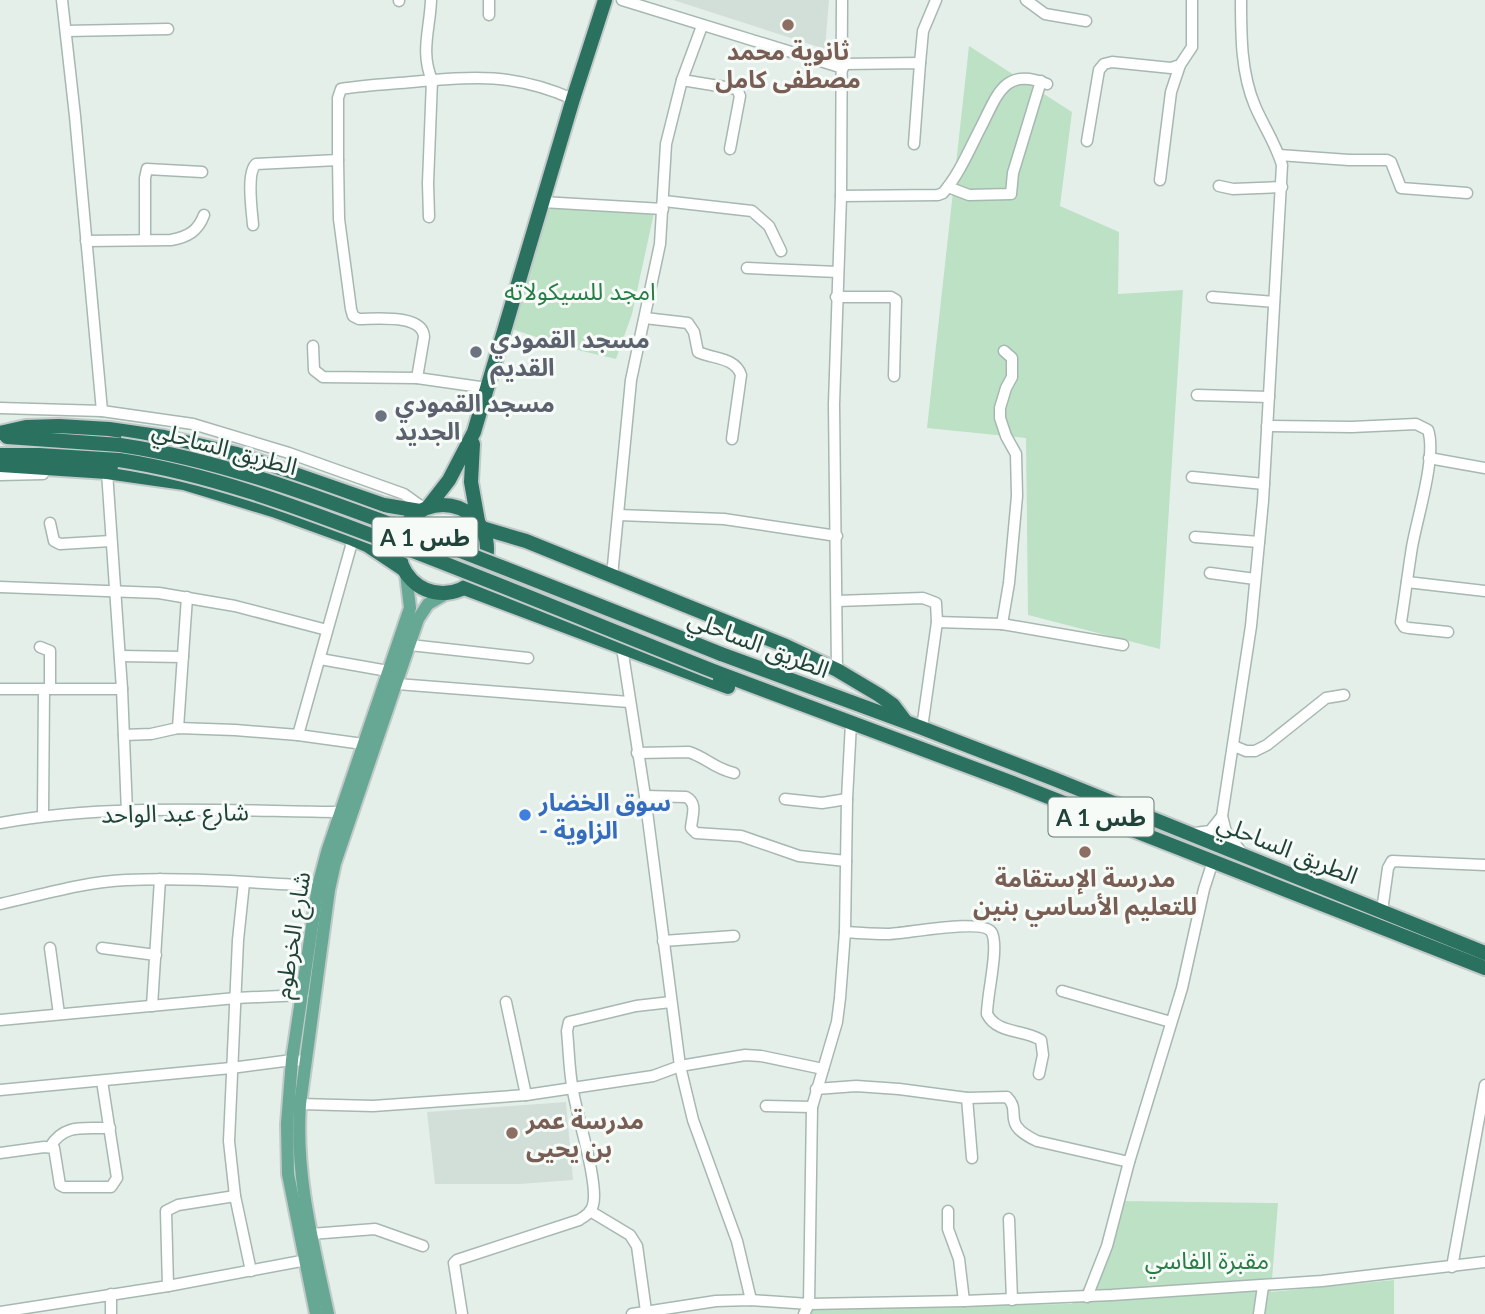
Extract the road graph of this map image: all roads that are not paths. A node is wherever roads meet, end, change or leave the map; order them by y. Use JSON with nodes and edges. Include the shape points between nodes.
{"nodes":[{"id":1,"x":62,"y":0,"type":"edge"},
{"id":2,"x":431,"y":0,"type":"edge"},
{"id":3,"x":489,"y":0,"type":"edge"},
{"id":4,"x":605,"y":0,"type":"edge"},
{"id":5,"x":622,"y":0,"type":"edge"},
{"id":6,"x":842,"y":0,"type":"edge"},
{"id":7,"x":936,"y":0,"type":"edge"},
{"id":8,"x":1028,"y":0,"type":"edge"},
{"id":9,"x":1192,"y":0,"type":"edge"},
{"id":10,"x":1241,"y":0,"type":"edge"},
{"id":11,"x":489,"y":15,"type":"dead end"},
{"id":12,"x":1086,"y":21,"type":"dead end"},
{"id":13,"x":702,"y":26,"type":"junction"},
{"id":14,"x":168,"y":29,"type":"dead end"},
{"id":15,"x":66,"y":31,"type":"junction"},
{"id":16,"x":919,"y":62,"type":"junction"},
{"id":17,"x":1180,"y":65,"type":"junction"},
{"id":18,"x":843,"y":66,"type":"junction"},
{"id":19,"x":432,"y":80,"type":"junction"},
{"id":20,"x":682,"y":80,"type":"junction"},
{"id":21,"x":573,"y":99,"type":"junction"},
{"id":22,"x":1087,"y":141,"type":"dead end"},
{"id":23,"x":914,"y":144,"type":"dead end"},
{"id":24,"x":730,"y":149,"type":"dead end"},
{"id":25,"x":1279,"y":155,"type":"junction"},
{"id":26,"x":338,"y":160,"type":"junction"},
{"id":27,"x":202,"y":172,"type":"dead end"},
{"id":28,"x":1160,"y":180,"type":"dead end"},
{"id":29,"x":1219,"y":186,"type":"dead end"},
{"id":30,"x":948,"y":187,"type":"junction"},
{"id":31,"x":1282,"y":187,"type":"junction"},
{"id":32,"x":1467,"y":193,"type":"dead end"},
{"id":33,"x":841,"y":196,"type":"junction"},
{"id":34,"x":542,"y":202,"type":"junction"},
{"id":35,"x":664,"y":205,"type":"junction"},
{"id":36,"x":204,"y":215,"type":"dead end"},
{"id":37,"x":429,"y":217,"type":"dead end"},
{"id":38,"x":253,"y":225,"type":"dead end"},
{"id":39,"x":145,"y":240,"type":"junction"},
{"id":40,"x":86,"y":241,"type":"junction"},
{"id":41,"x":781,"y":251,"type":"dead end"},
{"id":42,"x":747,"y":268,"type":"dead end"},
{"id":43,"x":838,"y":272,"type":"junction"},
{"id":44,"x":836,"y":297,"type":"junction"},
{"id":45,"x":1212,"y":297,"type":"dead end"},
{"id":46,"x":1274,"y":302,"type":"junction"},
{"id":47,"x":645,"y":318,"type":"junction"},
{"id":48,"x":313,"y":346,"type":"dead end"},
{"id":49,"x":1004,"y":351,"type":"dead end"},
{"id":50,"x":894,"y":376,"type":"dead end"},
{"id":51,"x":416,"y":378,"type":"junction"},
{"id":52,"x":487,"y":388,"type":"junction"},
{"id":53,"x":1197,"y":395,"type":"dead end"},
{"id":54,"x":1269,"y":397,"type":"junction"},
{"id":55,"x":0,"y":408,"type":"edge"},
{"id":56,"x":103,"y":411,"type":"junction"},
{"id":57,"x":1268,"y":426,"type":"junction"},
{"id":58,"x":474,"y":432,"type":"junction"},
{"id":59,"x":0,"y":435,"type":"edge"},
{"id":60,"x":732,"y":439,"type":"dead end"},
{"id":61,"x":120,"y":452,"type":"junction"},
{"id":62,"x":0,"y":456,"type":"edge"},
{"id":63,"x":1429,"y":458,"type":"junction"},
{"id":64,"x":0,"y":466,"type":"edge"},
{"id":65,"x":1485,"y":468,"type":"edge"},
{"id":66,"x":0,"y":474,"type":"edge"},
{"id":67,"x":107,"y":475,"type":"junction"},
{"id":68,"x":1192,"y":477,"type":"dead end"},
{"id":69,"x":1264,"y":484,"type":"junction"},
{"id":70,"x":424,"y":509,"type":"junction"},
{"id":71,"x":619,"y":515,"type":"junction"},
{"id":72,"x":50,"y":523,"type":"dead end"},
{"id":73,"x":480,"y":525,"type":"junction"},
{"id":74,"x":837,"y":536,"type":"junction"},
{"id":75,"x":1195,"y":537,"type":"dead end"},
{"id":76,"x":353,"y":539,"type":"junction"},
{"id":77,"x":111,"y":541,"type":"junction"},
{"id":78,"x":1259,"y":542,"type":"junction"},
{"id":79,"x":404,"y":571,"type":"junction"},
{"id":80,"x":1210,"y":573,"type":"dead end"},
{"id":81,"x":612,"y":576,"type":"junction"},
{"id":82,"x":1255,"y":579,"type":"junction"},
{"id":83,"x":1407,"y":582,"type":"junction"},
{"id":84,"x":0,"y":587,"type":"edge"},
{"id":85,"x":464,"y":588,"type":"junction"},
{"id":86,"x":116,"y":591,"type":"junction"},
{"id":87,"x":1485,"y":591,"type":"edge"},
{"id":88,"x":447,"y":593,"type":"junction"},
{"id":89,"x":187,"y":597,"type":"junction"},
{"id":90,"x":837,"y":601,"type":"junction"},
{"id":91,"x":937,"y":622,"type":"junction"},
{"id":92,"x":1002,"y":624,"type":"junction"},
{"id":93,"x":327,"y":630,"type":"junction"},
{"id":94,"x":1448,"y":632,"type":"dead end"},
{"id":95,"x":410,"y":645,"type":"junction"},
{"id":96,"x":1123,"y":645,"type":"dead end"},
{"id":97,"x":40,"y":647,"type":"dead end"},
{"id":98,"x":622,"y":648,"type":"junction"},
{"id":99,"x":120,"y":656,"type":"junction"},
{"id":100,"x":183,"y":657,"type":"junction"},
{"id":101,"x":528,"y":658,"type":"dead end"},
{"id":102,"x":320,"y":659,"type":"junction"},
{"id":103,"x":837,"y":670,"type":"junction"},
{"id":104,"x":388,"y":671,"type":"junction"},
{"id":105,"x":397,"y":684,"type":"junction"},
{"id":106,"x":0,"y":689,"type":"edge"},
{"id":107,"x":47,"y":689,"type":"junction"},
{"id":108,"x":122,"y":690,"type":"junction"},
{"id":109,"x":1344,"y":695,"type":"dead end"},
{"id":110,"x":629,"y":702,"type":"junction"},
{"id":111,"x":797,"y":703,"type":"junction"},
{"id":112,"x":905,"y":721,"type":"junction"},
{"id":113,"x":851,"y":723,"type":"junction"},
{"id":114,"x":178,"y":728,"type":"junction"},
{"id":115,"x":922,"y":728,"type":"junction"},
{"id":116,"x":124,"y":735,"type":"junction"},
{"id":117,"x":298,"y":735,"type":"junction"},
{"id":118,"x":363,"y":744,"type":"junction"},
{"id":119,"x":1234,"y":746,"type":"junction"},
{"id":120,"x":637,"y":753,"type":"junction"},
{"id":121,"x":734,"y":773,"type":"dead end"},
{"id":122,"x":645,"y":796,"type":"junction"},
{"id":123,"x":785,"y":799,"type":"dead end"},
{"id":124,"x":846,"y":799,"type":"junction"},
{"id":125,"x":127,"y":812,"type":"junction"},
{"id":126,"x":345,"y":814,"type":"junction"},
{"id":127,"x":43,"y":815,"type":"junction"},
{"id":128,"x":1222,"y":816,"type":"junction"},
{"id":129,"x":0,"y":823,"type":"edge"},
{"id":130,"x":1192,"y":834,"type":"junction"},
{"id":131,"x":1243,"y":855,"type":"junction"},
{"id":132,"x":846,"y":861,"type":"junction"},
{"id":133,"x":1213,"y":861,"type":"junction"},
{"id":134,"x":1485,"y":865,"type":"edge"},
{"id":135,"x":160,"y":879,"type":"junction"},
{"id":136,"x":244,"y":883,"type":"junction"},
{"id":137,"x":318,"y":886,"type":"junction"},
{"id":138,"x":0,"y":904,"type":"edge"},
{"id":139,"x":1382,"y":911,"type":"junction"},
{"id":140,"x":845,"y":932,"type":"junction"},
{"id":141,"x":734,"y":936,"type":"dead end"},
{"id":142,"x":663,"y":941,"type":"junction"},
{"id":143,"x":50,"y":947,"type":"dead end"},
{"id":144,"x":102,"y":948,"type":"dead end"},
{"id":145,"x":1485,"y":953,"type":"edge"},
{"id":146,"x":156,"y":955,"type":"junction"},
{"id":147,"x":1485,"y":968,"type":"edge"},
{"id":148,"x":1062,"y":991,"type":"dead end"},
{"id":149,"x":303,"y":995,"type":"junction"},
{"id":150,"x":236,"y":998,"type":"junction"},
{"id":151,"x":506,"y":1002,"type":"dead end"},
{"id":152,"x":671,"y":1002,"type":"junction"},
{"id":153,"x":152,"y":1006,"type":"junction"},
{"id":154,"x":59,"y":1014,"type":"junction"},
{"id":155,"x":0,"y":1020,"type":"edge"},
{"id":156,"x":1171,"y":1022,"type":"junction"},
{"id":157,"x":299,"y":1060,"type":"junction"},
{"id":158,"x":680,"y":1066,"type":"junction"},
{"id":159,"x":230,"y":1068,"type":"junction"},
{"id":160,"x":823,"y":1069,"type":"junction"},
{"id":161,"x":1040,"y":1074,"type":"dead end"},
{"id":162,"x":103,"y":1081,"type":"junction"},
{"id":163,"x":1485,"y":1085,"type":"edge"},
{"id":164,"x":572,"y":1089,"type":"junction"},
{"id":165,"x":816,"y":1089,"type":"junction"},
{"id":166,"x":0,"y":1090,"type":"edge"},
{"id":167,"x":526,"y":1095,"type":"junction"},
{"id":168,"x":967,"y":1098,"type":"junction"},
{"id":169,"x":300,"y":1104,"type":"junction"},
{"id":170,"x":766,"y":1106,"type":"dead end"},
{"id":171,"x":812,"y":1107,"type":"junction"},
{"id":172,"x":1482,"y":1114,"type":"edge"},
{"id":173,"x":110,"y":1128,"type":"junction"},
{"id":174,"x":50,"y":1147,"type":"junction"},
{"id":175,"x":0,"y":1153,"type":"edge"},
{"id":176,"x":972,"y":1158,"type":"dead end"},
{"id":177,"x":1129,"y":1162,"type":"junction"},
{"id":178,"x":235,"y":1196,"type":"junction"},
{"id":179,"x":590,"y":1211,"type":"junction"},
{"id":180,"x":948,"y":1211,"type":"dead end"},
{"id":181,"x":1009,"y":1219,"type":"dead end"},
{"id":182,"x":311,"y":1234,"type":"junction"},
{"id":183,"x":423,"y":1246,"type":"dead end"},
{"id":184,"x":311,"y":1259,"type":"junction"},
{"id":185,"x":1485,"y":1262,"type":"edge"},
{"id":186,"x":1452,"y":1267,"type":"junction"},
{"id":187,"x":251,"y":1271,"type":"junction"},
{"id":188,"x":168,"y":1286,"type":"junction"},
{"id":189,"x":1262,"y":1286,"type":"junction"},
{"id":190,"x":111,"y":1294,"type":"junction"},
{"id":191,"x":1087,"y":1297,"type":"junction"},
{"id":192,"x":751,"y":1300,"type":"junction"},
{"id":193,"x":1012,"y":1300,"type":"junction"},
{"id":194,"x":964,"y":1301,"type":"junction"},
{"id":195,"x":807,"y":1309,"type":"edge"},
{"id":196,"x":646,"y":1311,"type":"junction"},
{"id":197,"x":0,"y":1312,"type":"edge"},
{"id":198,"x":111,"y":1314,"type":"edge"},
{"id":199,"x":316,"y":1314,"type":"edge"},
{"id":200,"x":328,"y":1314,"type":"edge"},
{"id":201,"x":462,"y":1314,"type":"edge"},
{"id":202,"x":632,"y":1314,"type":"edge"},
{"id":203,"x":1259,"y":1314,"type":"edge"}],
"edges":[{"from":1,"to":15,"type":"street"},
{"from":2,"to":19,"type":"street","via":[[425,52]]},
{"from":3,"to":11,"type":"street"},
{"from":4,"to":21,"type":"highway"},
{"from":5,"to":13,"type":"street"},
{"from":6,"to":18,"type":"street"},
{"from":7,"to":16,"type":"street","via":[[923,31]]},
{"from":8,"to":12,"type":"street","via":[[1045,14]]},
{"from":9,"to":17,"type":"street","via":[[1192,47]]},
{"from":10,"to":25,"type":"street","via":[[1246,80]]},
{"from":13,"to":18,"type":"street"},
{"from":13,"to":20,"type":"street"},
{"from":14,"to":15,"type":"street"},
{"from":15,"to":40,"type":"street"},
{"from":16,"to":18,"type":"street"},
{"from":16,"to":23,"type":"street"},
{"from":17,"to":22,"type":"street","via":[[1104,64],[1096,78]]},
{"from":17,"to":28,"type":"street","via":[[1171,92]]},
{"from":18,"to":33,"type":"street"},
{"from":19,"to":21,"type":"street","via":[[472,76],[517,80]]},
{"from":19,"to":26,"type":"street","via":[[341,89]]},
{"from":19,"to":37,"type":"street"},
{"from":20,"to":24,"type":"street","via":[[737,89],[740,96]]},
{"from":20,"to":35,"type":"street","via":[[666,144]]},
{"from":21,"to":34,"type":"highway"},
{"from":25,"to":31,"type":"street"},
{"from":25,"to":32,"type":"street","via":[[1387,160],[1401,188]]},
{"from":26,"to":38,"type":"street","via":[[253,166]]},
{"from":26,"to":51,"type":"street","via":[[339,219],[353,316],[402,320],[420,327],[424,337]]},
{"from":27,"to":39,"type":"street","via":[[147,169]]},
{"from":29,"to":31,"type":"street","via":[[1233,190]]},
{"from":30,"to":30,"type":"street","via":[[998,93],[1021,78],[1044,82],[1013,173],[1011,194],[969,195]]},
{"from":30,"to":33,"type":"street","via":[[938,195]]},
{"from":31,"to":46,"type":"street"},
{"from":33,"to":43,"type":"street"},
{"from":34,"to":35,"type":"street"},
{"from":34,"to":52,"type":"highway"},
{"from":35,"to":41,"type":"street","via":[[752,211],[765,219]]},
{"from":35,"to":47,"type":"street"},
{"from":36,"to":39,"type":"street","via":[[184,238]]},
{"from":39,"to":40,"type":"street"},
{"from":40,"to":56,"type":"street"},
{"from":42,"to":43,"type":"street"},
{"from":43,"to":44,"type":"street"},
{"from":44,"to":50,"type":"street","via":[[895,298]]},
{"from":44,"to":74,"type":"street"},
{"from":45,"to":46,"type":"street"},
{"from":46,"to":54,"type":"street"},
{"from":47,"to":60,"type":"street","via":[[688,323],[698,352],[738,368],[741,375]]},
{"from":47,"to":71,"type":"street","via":[[631,380]]},
{"from":48,"to":51,"type":"street","via":[[314,370],[323,377]]},
{"from":49,"to":92,"type":"street","via":[[1012,358],[1012,377],[1000,418],[1017,454],[1017,496]]},
{"from":51,"to":52,"type":"street"},
{"from":52,"to":58,"type":"highway"},
{"from":53,"to":54,"type":"street"},
{"from":54,"to":57,"type":"street"},
{"from":55,"to":56,"type":"street"},
{"from":56,"to":70,"type":"street","via":[[230,434],[404,494]]},
{"from":57,"to":63,"type":"street","via":[[1416,424],[1424,426],[1430,437]]},
{"from":57,"to":69,"type":"street"},
{"from":58,"to":70,"type":"highway","via":[[449,480]]},
{"from":58,"to":73,"type":"highway","via":[[471,482]]},
{"from":59,"to":61,"type":"highway","name":"الطريق الساحلي","number":"A 1 طس"},
{"from":59,"to":70,"type":"highway","via":[[58,426],[164,437],[237,454],[375,502]]},
{"from":61,"to":62,"type":"highway","name":"الطريق الساحلي","number":"A 1 طس"},
{"from":61,"to":111,"type":"highway","name":"الطريق الساحلي","number":"A 1 طس","bridge":true,"via":[[280,501]]},
{"from":61,"to":112,"type":"highway","name":"الطريق الساحلي","number":"A 1 طس","bridge":true,"via":[[201,460],[286,485]]},
{"from":63,"to":65,"type":"street"},
{"from":63,"to":83,"type":"street"},
{"from":64,"to":67,"type":"highway"},
{"from":66,"to":67,"type":"street"},
{"from":67,"to":76,"type":"highway","via":[[157,478],[211,490]]},
{"from":67,"to":77,"type":"street"},
{"from":68,"to":69,"type":"street"},
{"from":69,"to":78,"type":"street"},
{"from":70,"to":73,"type":"highway","via":[[439,505],[461,508]]},
{"from":70,"to":79,"type":"highway","via":[[404,526],[400,536]]},
{"from":71,"to":74,"type":"street","via":[[724,519]]},
{"from":71,"to":81,"type":"street"},
{"from":72,"to":77,"type":"street","via":[[54,541],[60,544]]},
{"from":73,"to":81,"type":"highway"},
{"from":73,"to":85,"type":"highway","via":[[486,539],[486,562]]},
{"from":74,"to":90,"type":"street"},
{"from":75,"to":78,"type":"street"},
{"from":76,"to":79,"type":"highway"},
{"from":76,"to":93,"type":"street"},
{"from":77,"to":86,"type":"street"},
{"from":78,"to":82,"type":"street"},
{"from":79,"to":88,"type":"highway","via":[[424,589]]},
{"from":79,"to":104,"type":"main road","name":"شارع الخرطوم","via":[[410,608]]},
{"from":80,"to":82,"type":"street"},
{"from":81,"to":103,"type":"highway","via":[[736,624]]},
{"from":82,"to":119,"type":"street"},
{"from":83,"to":87,"type":"street"},
{"from":83,"to":94,"type":"street","via":[[1404,627]]},
{"from":84,"to":86,"type":"street"},
{"from":85,"to":88,"type":"highway"},
{"from":85,"to":98,"type":"highway"},
{"from":86,"to":89,"type":"street"},
{"from":86,"to":99,"type":"street"},
{"from":88,"to":95,"type":"main road","name":"شارع الخرطوم","via":[[425,607]]},
{"from":89,"to":93,"type":"street"},
{"from":89,"to":100,"type":"street"},
{"from":90,"to":91,"type":"street","via":[[930,599],[938,609]]},
{"from":90,"to":103,"type":"street"},
{"from":91,"to":92,"type":"street"},
{"from":91,"to":115,"type":"street"},
{"from":92,"to":96,"type":"street"},
{"from":93,"to":102,"type":"street"},
{"from":95,"to":101,"type":"street"},
{"from":95,"to":105,"type":"main road","name":"شارع الخرطوم"},
{"from":97,"to":107,"type":"street","via":[[50,650]]},
{"from":98,"to":110,"type":"street"},
{"from":98,"to":111,"type":"highway","via":[[741,692]]},
{"from":99,"to":100,"type":"street"},
{"from":99,"to":108,"type":"street"},
{"from":100,"to":114,"type":"street"},
{"from":102,"to":104,"type":"street"},
{"from":102,"to":117,"type":"street"},
{"from":103,"to":112,"type":"highway","via":[[893,705]]},
{"from":104,"to":118,"type":"main road","name":"شارع الخرطوم"},
{"from":105,"to":110,"type":"street"},
{"from":105,"to":126,"type":"main road","name":"شارع الخرطوم"},
{"from":106,"to":107,"type":"street"},
{"from":107,"to":108,"type":"street"},
{"from":107,"to":127,"type":"street"},
{"from":108,"to":116,"type":"street"},
{"from":109,"to":119,"type":"street","via":[[1326,698],[1255,751]]},
{"from":110,"to":120,"type":"street"},
{"from":111,"to":113,"type":"highway","name":"الطريق الساحلي","number":"A 1 طس"},
{"from":112,"to":115,"type":"highway","name":"الطريق الساحلي"},
{"from":113,"to":124,"type":"street"},
{"from":113,"to":133,"type":"highway","name":"الطريق الساحلي","number":"A 1 طس"},
{"from":114,"to":116,"type":"street"},
{"from":114,"to":117,"type":"street"},
{"from":115,"to":130,"type":"highway","name":"الطريق الساحلي"},
{"from":116,"to":125,"type":"street"},
{"from":117,"to":118,"type":"street"},
{"from":118,"to":126,"type":"main road","name":"شارع الخرطوم"},
{"from":119,"to":128,"type":"street"},
{"from":120,"to":121,"type":"street","via":[[689,752],[719,770]]},
{"from":120,"to":122,"type":"street"},
{"from":122,"to":132,"type":"street","via":[[690,799],[694,805],[691,828],[696,833],[741,836],[799,856]]},
{"from":122,"to":142,"type":"street"},
{"from":123,"to":124,"type":"street","via":[[822,803]]},
{"from":124,"to":132,"type":"street"},
{"from":125,"to":126,"type":"street","name":"شارع عبد الواحد"},
{"from":125,"to":127,"type":"street","name":"شارع عبد الواحد"},
{"from":126,"to":137,"type":"main road","name":"شارع الخرطوم"},
{"from":126,"to":157,"type":"main road","name":"شارع الخرطوم"},
{"from":127,"to":129,"type":"street","name":"شارع عبد الواحد"},
{"from":128,"to":130,"type":"street","via":[[1210,831]]},
{"from":128,"to":131,"type":"street","via":[[1226,832]]},
{"from":130,"to":131,"type":"highway","name":"الطريق الساحلي"},
{"from":131,"to":139,"type":"highway","name":"الطريق الساحلي"},
{"from":132,"to":140,"type":"street"},
{"from":133,"to":147,"type":"highway","name":"الطريق الساحلي","number":"A 1 طس"},
{"from":133,"to":156,"type":"street"},
{"from":134,"to":139,"type":"street","via":[[1390,862]]},
{"from":135,"to":136,"type":"street"},
{"from":135,"to":138,"type":"street","via":[[87,884]]},
{"from":135,"to":146,"type":"street"},
{"from":136,"to":137,"type":"street"},
{"from":136,"to":150,"type":"street"},
{"from":137,"to":149,"type":"main road","name":"شارع الخرطوم"},
{"from":139,"to":145,"type":"highway","name":"الطريق الساحلي"},
{"from":140,"to":160,"type":"street","via":[[837,1022]]},
{"from":140,"to":161,"type":"street","via":[[989,929],[993,955],[987,1013],[998,1026],[1041,1040]]},
{"from":141,"to":142,"type":"street"},
{"from":142,"to":152,"type":"street"},
{"from":143,"to":154,"type":"street"},
{"from":144,"to":146,"type":"street"},
{"from":146,"to":153,"type":"street"},
{"from":148,"to":156,"type":"street"},
{"from":149,"to":150,"type":"street"},
{"from":149,"to":157,"type":"main road","name":"شارع الخرطوم"},
{"from":150,"to":153,"type":"street"},
{"from":150,"to":159,"type":"street"},
{"from":151,"to":167,"type":"street"},
{"from":152,"to":158,"type":"street"},
{"from":152,"to":164,"type":"street","via":[[569,1022]]},
{"from":153,"to":154,"type":"street"},
{"from":154,"to":155,"type":"street"},
{"from":156,"to":177,"type":"street"},
{"from":157,"to":159,"type":"street"},
{"from":157,"to":169,"type":"main road","name":"شارع الخرطوم"},
{"from":157,"to":184,"type":"main road","name":"شارع الخرطوم","via":[[286,1151],[291,1191]]},
{"from":158,"to":160,"type":"street","via":[[753,1055]]},
{"from":158,"to":164,"type":"street","via":[[653,1076]]},
{"from":158,"to":192,"type":"street","via":[[693,1121],[746,1269]]},
{"from":159,"to":162,"type":"street"},
{"from":159,"to":178,"type":"street","via":[[229,1141]]},
{"from":160,"to":165,"type":"street"},
{"from":162,"to":166,"type":"street"},
{"from":162,"to":173,"type":"street"},
{"from":163,"to":172,"type":"street"},
{"from":164,"to":167,"type":"street"},
{"from":164,"to":179,"type":"street","via":[[595,1194]]},
{"from":165,"to":168,"type":"street","via":[[856,1086]]},
{"from":165,"to":171,"type":"street"},
{"from":167,"to":169,"type":"street","via":[[373,1106]]},
{"from":168,"to":176,"type":"street"},
{"from":168,"to":177,"type":"street","via":[[1007,1097],[1016,1129],[1024,1135]]},
{"from":169,"to":182,"type":"main road","name":"شارع الخرطوم","via":[[298,1157]]},
{"from":170,"to":171,"type":"street"},
{"from":171,"to":195,"type":"street"},
{"from":172,"to":186,"type":"street"},
{"from":173,"to":174,"type":"street","via":[[69,1129],[58,1133]]},
{"from":173,"to":174,"type":"street","via":[[117,1178],[111,1187],[60,1185],[56,1151]]},
{"from":174,"to":175,"type":"street"},
{"from":177,"to":191,"type":"street","via":[[1107,1246]]},
{"from":178,"to":187,"type":"street"},
{"from":178,"to":188,"type":"street","via":[[178,1205],[166,1212]]},
{"from":179,"to":196,"type":"street","via":[[630,1235],[637,1246]]},
{"from":179,"to":201,"type":"street","via":[[579,1220],[457,1260],[454,1271]]},
{"from":180,"to":194,"type":"street"},
{"from":181,"to":193,"type":"street"},
{"from":182,"to":183,"type":"street","via":[[375,1229]]},
{"from":182,"to":184,"type":"main road","name":"شارع الخرطوم"},
{"from":184,"to":187,"type":"street"},
{"from":184,"to":199,"type":"main road","name":"شارع الخرطوم"},
{"from":184,"to":200,"type":"main road","name":"شارع الخرطوم"},
{"from":185,"to":186,"type":"street"},
{"from":186,"to":189,"type":"street"},
{"from":187,"to":188,"type":"street"},
{"from":188,"to":190,"type":"street"},
{"from":189,"to":191,"type":"street"},
{"from":189,"to":203,"type":"street"},
{"from":190,"to":197,"type":"street"},
{"from":190,"to":198,"type":"street"},
{"from":191,"to":193,"type":"street"},
{"from":192,"to":195,"type":"street"},
{"from":192,"to":196,"type":"street"},
{"from":193,"to":194,"type":"street"},
{"from":194,"to":195,"type":"street"},
{"from":196,"to":202,"type":"street"}]}
